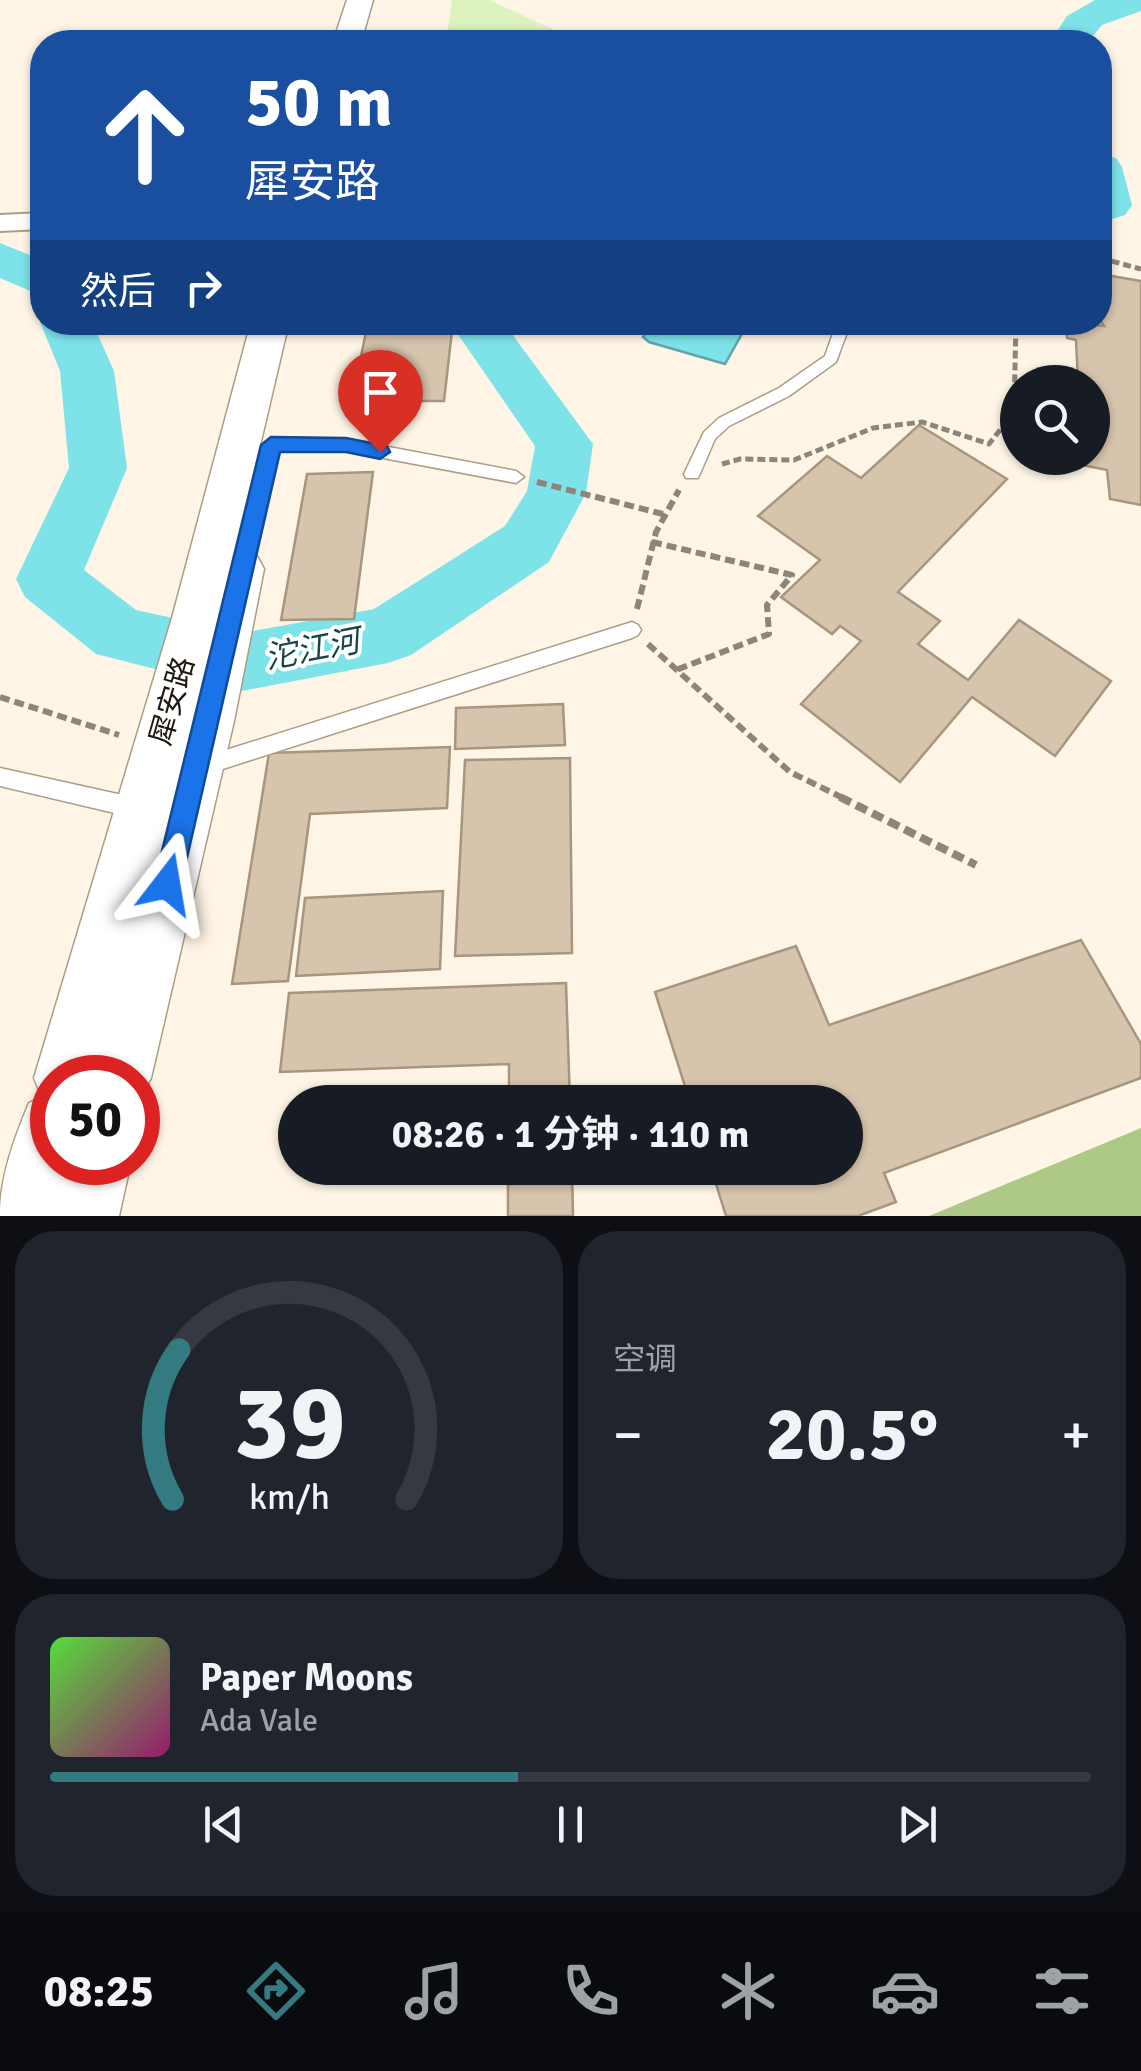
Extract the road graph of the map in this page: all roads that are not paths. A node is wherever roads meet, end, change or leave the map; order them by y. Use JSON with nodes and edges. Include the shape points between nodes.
{"nodes":[{"id":1,"x":360,"y":0,"type":"edge"},
{"id":2,"x":383,"y":0,"type":"edge"},
{"id":3,"x":351,"y":30,"type":"edge"},
{"id":4,"x":375,"y":30,"type":"edge"},
{"id":5,"x":30,"y":222,"type":"edge"},
{"id":6,"x":0,"y":223,"type":"edge"},
{"id":7,"x":267,"y":335,"type":"edge"},
{"id":8,"x":298,"y":335,"type":"edge"},
{"id":9,"x":839,"y":335,"type":"edge"},
{"id":10,"x":271,"y":445,"type":"junction"},
{"id":11,"x":692,"y":474,"type":"road end"},
{"id":12,"x":516,"y":477,"type":"road end"},
{"id":13,"x":215,"y":607,"type":"junction"},
{"id":14,"x":632,"y":630,"type":"road end"},
{"id":15,"x":182,"y":739,"type":"junction"},
{"id":16,"x":0,"y":777,"type":"edge"},
{"id":17,"x":141,"y":809,"type":"junction"},
{"id":18,"x":72,"y":1055,"type":"edge"},
{"id":19,"x":123,"y":1055,"type":"edge"},
{"id":20,"x":36,"y":1185,"type":"edge"},
{"id":21,"x":92,"y":1185,"type":"edge"},
{"id":22,"x":28,"y":1216,"type":"edge"},
{"id":23,"x":85,"y":1216,"type":"edge"}],
"edges":[{"from":1,"to":3,"type":"main road"},
{"from":2,"to":4,"type":"main road"},
{"from":5,"to":6,"type":"street"},
{"from":7,"to":13,"type":"main road","name":"犀安路"},
{"from":8,"to":10,"type":"main road","name":"犀安路"},
{"from":9,"to":11,"type":"lane","via":[[830,359],[709,436]]},
{"from":10,"to":12,"type":"lane","via":[[346,445]]},
{"from":10,"to":13,"type":"main road","name":"犀安路"},
{"from":13,"to":15,"type":"main road","name":"犀安路"},
{"from":14,"to":15,"type":"lane"},
{"from":15,"to":17,"type":"main road","name":"犀安路"},
{"from":15,"to":19,"type":"main road"},
{"from":16,"to":17,"type":"lane"},
{"from":17,"to":18,"type":"main road","name":"犀安路"},
{"from":20,"to":22,"type":"main road"},
{"from":21,"to":23,"type":"main road"}]}
